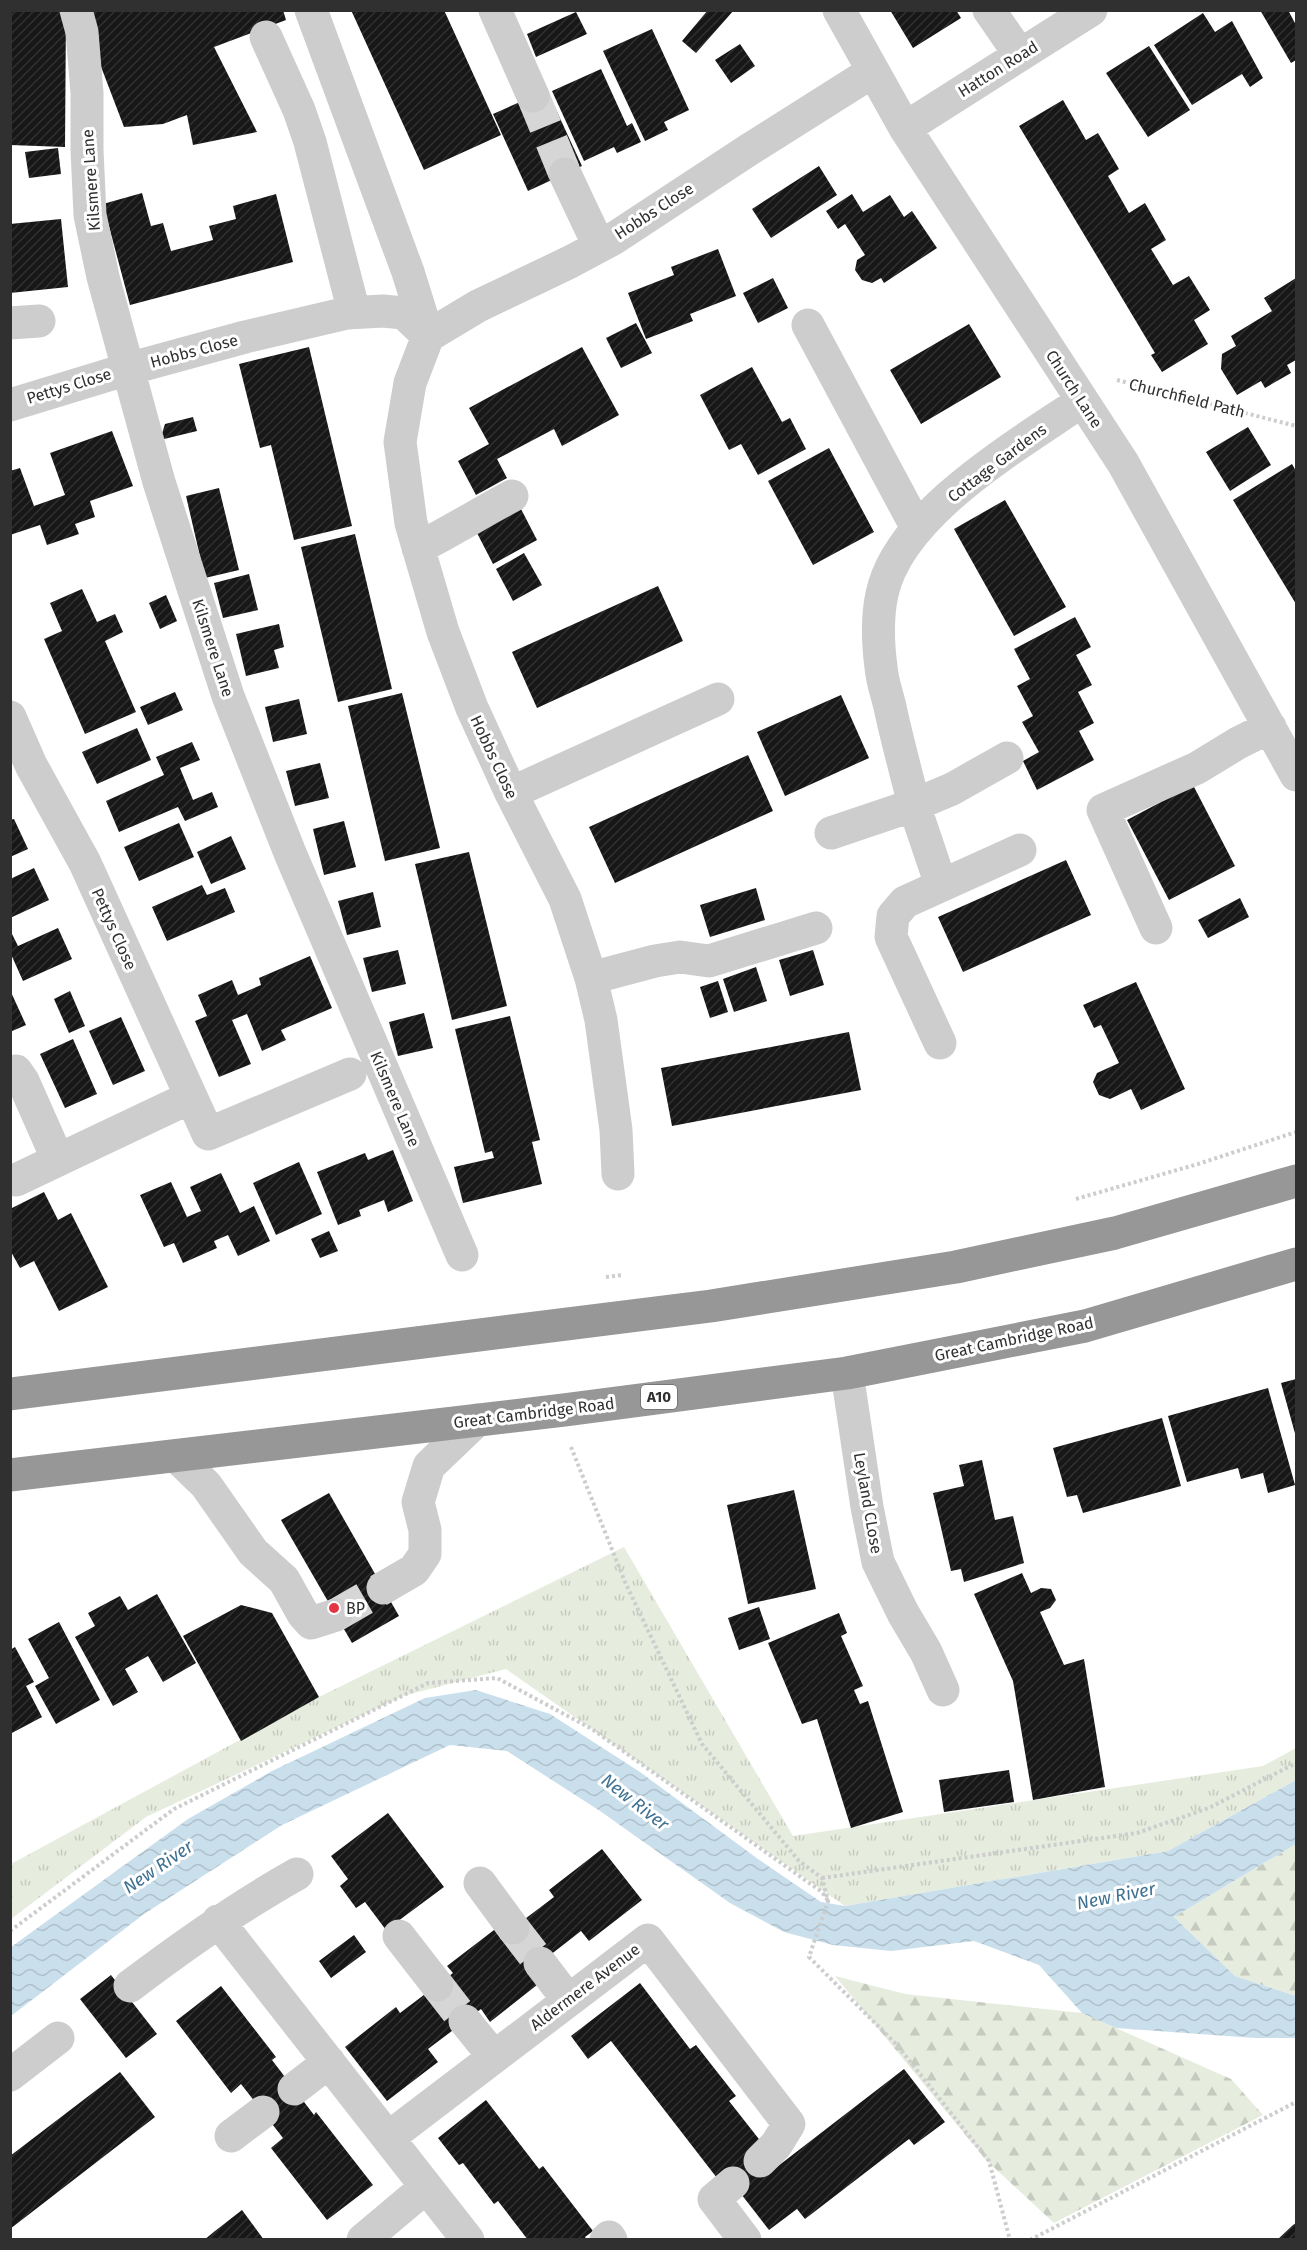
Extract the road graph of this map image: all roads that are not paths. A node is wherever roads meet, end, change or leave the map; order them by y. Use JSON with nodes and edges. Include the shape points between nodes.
{"nodes":[{"id":1,"x":76,"y":10,"type":"edge"},
{"id":2,"x":311,"y":10,"type":"edge"},
{"id":3,"x":495,"y":10,"type":"edge"},
{"id":4,"x":839,"y":10,"type":"edge"},
{"id":5,"x":989,"y":10,"type":"edge"},
{"id":6,"x":1091,"y":10,"type":"edge"},
{"id":7,"x":266,"y":37,"type":"dead end"},
{"id":8,"x":1020,"y":56,"type":"junction"},
{"id":9,"x":873,"y":72,"type":"junction"},
{"id":10,"x":533,"y":96,"type":"tunnel mouth"},
{"id":11,"x":905,"y":128,"type":"junction"},
{"id":12,"x":566,"y":174,"type":"tunnel mouth"},
{"id":13,"x":599,"y":246,"type":"junction"},
{"id":14,"x":354,"y":312,"type":"junction"},
{"id":15,"x":808,"y":325,"type":"dead end"},
{"id":16,"x":428,"y":336,"type":"junction"},
{"id":17,"x":128,"y":369,"type":"junction"},
{"id":18,"x":1082,"y":401,"type":"junction"},
{"id":19,"x":10,"y":405,"type":"edge"},
{"id":20,"x":512,"y":496,"type":"dead end"},
{"id":21,"x":917,"y":528,"type":"junction"},
{"id":22,"x":418,"y":548,"type":"junction"},
{"id":23,"x":718,"y":699,"type":"dead end"},
{"id":24,"x":10,"y":717,"type":"edge"},
{"id":25,"x":1270,"y":727,"type":"junction"},
{"id":26,"x":1007,"y":758,"type":"dead end"},
{"id":27,"x":21,"y":771,"type":"edge"},
{"id":28,"x":1296,"y":776,"type":"edge"},
{"id":29,"x":511,"y":793,"type":"junction"},
{"id":30,"x":914,"y":805,"type":"junction"},
{"id":31,"x":831,"y":833,"type":"dead end"},
{"id":32,"x":1020,"y":850,"type":"dead end"},
{"id":33,"x":941,"y":885,"type":"junction"},
{"id":34,"x":816,"y":927,"type":"dead end"},
{"id":35,"x":1156,"y":928,"type":"dead end"},
{"id":36,"x":591,"y":978,"type":"junction"},
{"id":37,"x":940,"y":1043,"type":"dead end"},
{"id":38,"x":350,"y":1074,"type":"dead end"},
{"id":39,"x":17,"y":1077,"type":"edge"},
{"id":40,"x":191,"y":1097,"type":"junction"},
{"id":41,"x":58,"y":1160,"type":"junction"},
{"id":42,"x":618,"y":1174,"type":"dead end"},
{"id":43,"x":16,"y":1180,"type":"dead end"},
{"id":44,"x":1296,"y":1181,"type":"edge"},
{"id":45,"x":462,"y":1255,"type":"dead end"},
{"id":46,"x":1296,"y":1264,"type":"edge"},
{"id":47,"x":846,"y":1372,"type":"junction"},
{"id":48,"x":10,"y":1394,"type":"edge"},
{"id":49,"x":477,"y":1420,"type":"junction"},
{"id":50,"x":176,"y":1456,"type":"junction"},
{"id":51,"x":10,"y":1475,"type":"edge"},
{"id":52,"x":383,"y":1588,"type":"tunnel mouth"},
{"id":53,"x":336,"y":1615,"type":"tunnel mouth"},
{"id":54,"x":943,"y":1690,"type":"dead end"},
{"id":55,"x":297,"y":1874,"type":"dead end"},
{"id":56,"x":480,"y":1883,"type":"dead end"},
{"id":57,"x":218,"y":1921,"type":"junction"},
{"id":58,"x":513,"y":1928,"type":"tunnel mouth"},
{"id":59,"x":399,"y":1936,"type":"dead end"},
{"id":60,"x":540,"y":1963,"type":"tunnel mouth"},
{"id":61,"x":437,"y":1985,"type":"tunnel mouth"},
{"id":62,"x":130,"y":1986,"type":"dead end"},
{"id":63,"x":568,"y":2000,"type":"junction"},
{"id":64,"x":465,"y":2021,"type":"tunnel mouth"},
{"id":65,"x":58,"y":2038,"type":"dead end"},
{"id":66,"x":494,"y":2057,"type":"junction"},
{"id":67,"x":329,"y":2062,"type":"junction"},
{"id":68,"x":10,"y":2075,"type":"edge"},
{"id":69,"x":294,"y":2089,"type":"dead end"},
{"id":70,"x":263,"y":2112,"type":"dead end"},
{"id":71,"x":231,"y":2136,"type":"dead end"},
{"id":72,"x":388,"y":2138,"type":"junction"},
{"id":73,"x":760,"y":2161,"type":"dead end"},
{"id":74,"x":733,"y":2183,"type":"dead end"},
{"id":75,"x":426,"y":2187,"type":"junction"},
{"id":76,"x":363,"y":2240,"type":"edge"},
{"id":77,"x":468,"y":2240,"type":"edge"},
{"id":78,"x":745,"y":2240,"type":"edge"}],
"edges":[{"from":1,"to":17,"type":"street","name":"Kilsmere Lane","via":[[82,32],[87,93],[90,215]]},
{"from":2,"to":16,"type":"street"},
{"from":3,"to":10,"type":"street"},
{"from":4,"to":9,"type":"street","name":"Church Lane"},
{"from":5,"to":8,"type":"street"},
{"from":6,"to":8,"type":"street","name":"Hatton Road"},
{"from":7,"to":14,"type":"street","via":[[299,110]]},
{"from":8,"to":11,"type":"street","name":"Hatton Road"},
{"from":9,"to":11,"type":"street","name":"Church Lane"},
{"from":9,"to":13,"type":"street","name":"Hobbs Close"},
{"from":11,"to":18,"type":"street","name":"Church Lane"},
{"from":12,"to":13,"type":"street"},
{"from":13,"to":16,"type":"street","name":"Hobbs Close","via":[[478,306]]},
{"from":14,"to":16,"type":"street","name":"Hobbs Close","via":[[404,314]]},
{"from":14,"to":17,"type":"street","name":"Hobbs Close"},
{"from":15,"to":21,"type":"street"},
{"from":16,"to":22,"type":"street","name":"Hobbs Close","via":[[410,383],[400,442]]},
{"from":17,"to":19,"type":"street","name":"Pettys Close"},
{"from":17,"to":45,"type":"street","name":"Kilsmere Lane","via":[[159,482],[228,696]]},
{"from":18,"to":21,"type":"street","name":"Cottage Gardens","via":[[997,459]]},
{"from":18,"to":25,"type":"street","name":"Church Lane","via":[[1123,463]]},
{"from":20,"to":22,"type":"street"},
{"from":21,"to":30,"type":"street","name":"Cottage Gardens","via":[[905,544],[882,594],[878,631],[881,669]]},
{"from":22,"to":29,"type":"street","name":"Hobbs Close","via":[[471,708]]},
{"from":23,"to":29,"type":"street"},
{"from":24,"to":27,"type":"street","name":"Pettys Close"},
{"from":25,"to":28,"type":"street","name":"Church Lane"},
{"from":25,"to":35,"type":"street","via":[[1197,768],[1103,810]]},
{"from":26,"to":30,"type":"street"},
{"from":27,"to":40,"type":"street","name":"Pettys Close","via":[[86,863]]},
{"from":29,"to":36,"type":"street","name":"Hobbs Close","via":[[565,899]]},
{"from":30,"to":31,"type":"street"},
{"from":30,"to":33,"type":"street","name":"Cottage Gardens"},
{"from":32,"to":33,"type":"street"},
{"from":33,"to":37,"type":"street","via":[[905,902],[892,916],[891,937]]},
{"from":34,"to":36,"type":"street","via":[[709,961],[680,957]]},
{"from":36,"to":42,"type":"street","name":"Hobbs Close","via":[[601,1020]]},
{"from":38,"to":40,"type":"street","name":"Pettys Close","via":[[208,1134]]},
{"from":39,"to":41,"type":"street"},
{"from":40,"to":41,"type":"street"},
{"from":41,"to":43,"type":"street"},
{"from":44,"to":48,"type":"highway","via":[[1115,1233],[944,1269],[711,1306]]},
{"from":46,"to":47,"type":"highway","name":"Great Cambridge Road","number":"A10","via":[[1085,1326]]},
{"from":47,"to":49,"type":"highway","name":"Great Cambridge Road","number":"A10"},
{"from":47,"to":54,"type":"street","name":"Leyland CLose","via":[[878,1562]]},
{"from":49,"to":50,"type":"highway","name":"Great Cambridge Road","number":"A10"},
{"from":49,"to":52,"type":"street","via":[[429,1466],[418,1502],[425,1530],[425,1554],[414,1570]]},
{"from":50,"to":51,"type":"highway","name":"Great Cambridge Road","number":"A10"},
{"from":50,"to":53,"type":"street","via":[[206,1485],[253,1552],[284,1580],[311,1623]]},
{"from":55,"to":57,"type":"street"},
{"from":56,"to":58,"type":"street"},
{"from":57,"to":62,"type":"street"},
{"from":57,"to":67,"type":"street"},
{"from":59,"to":61,"type":"street"},
{"from":60,"to":63,"type":"street"},
{"from":63,"to":66,"type":"street","name":"Aldermere Avenue"},
{"from":63,"to":73,"type":"street","name":"Aldermere Avenue","via":[[648,1940],[789,2124]]},
{"from":64,"to":66,"type":"street"},
{"from":65,"to":68,"type":"street"},
{"from":66,"to":72,"type":"street","name":"Aldermere Avenue"},
{"from":67,"to":69,"type":"street"},
{"from":67,"to":72,"type":"street"},
{"from":70,"to":71,"type":"street"},
{"from":72,"to":75,"type":"street"},
{"from":74,"to":78,"type":"street","via":[[714,2199]]},
{"from":75,"to":76,"type":"street"},
{"from":75,"to":77,"type":"street"}]}
